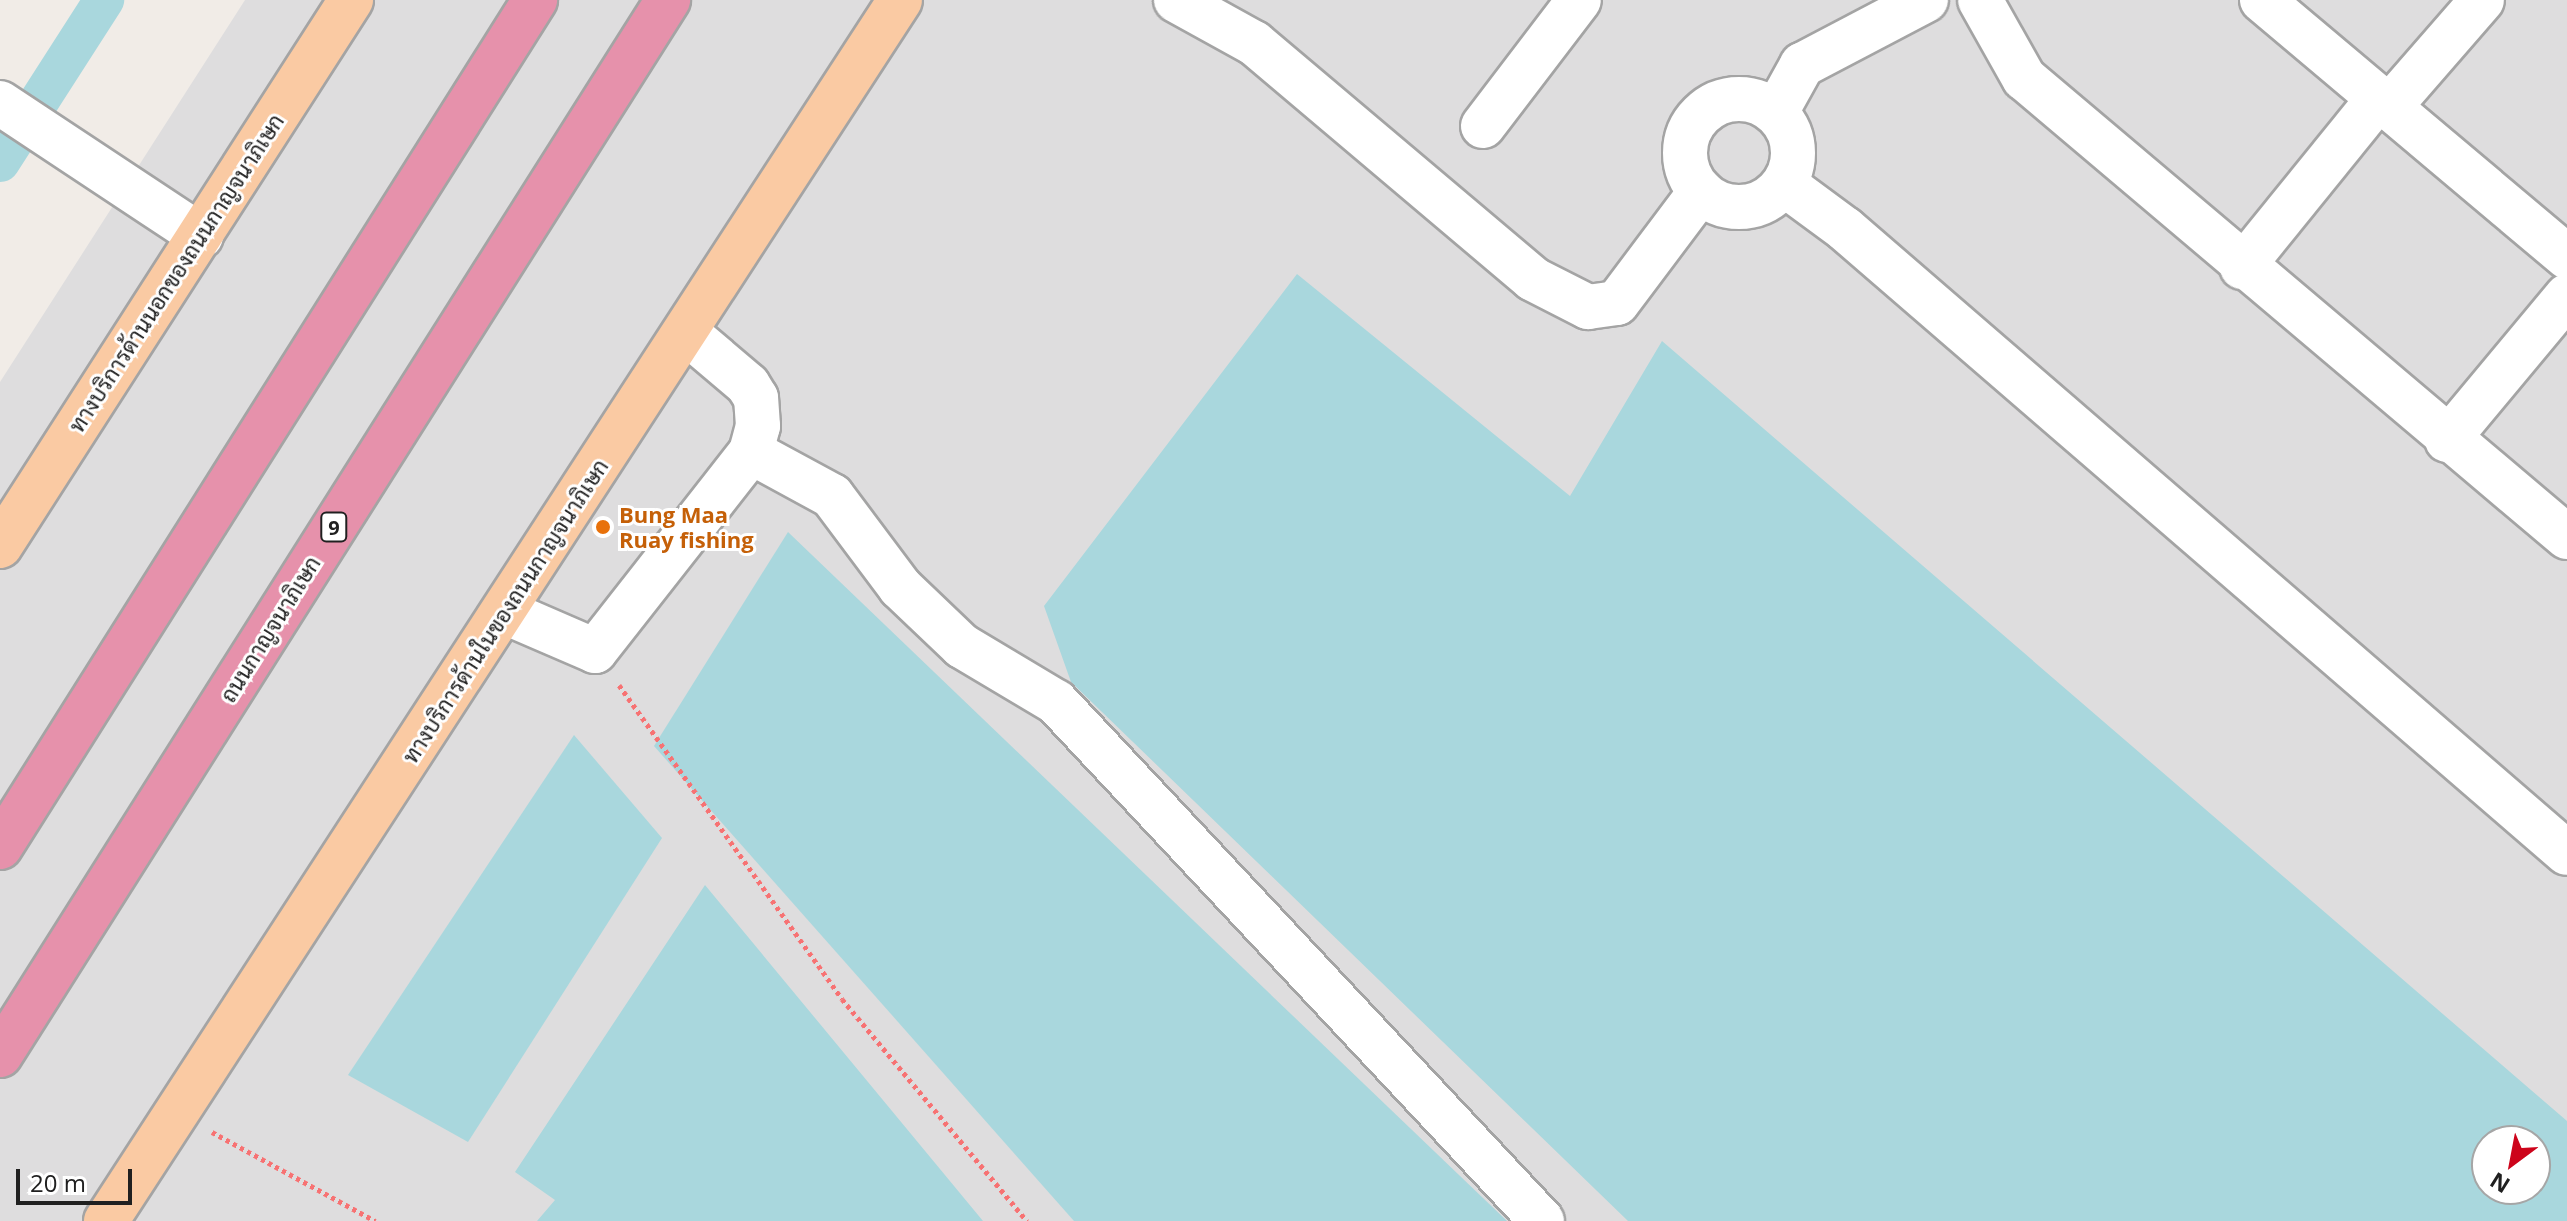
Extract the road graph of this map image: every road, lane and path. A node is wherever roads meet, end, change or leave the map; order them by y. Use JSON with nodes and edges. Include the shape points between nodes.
{"nodes":[{"id":1,"x":351,"y":0,"type":"edge"},
{"id":2,"x":535,"y":0,"type":"edge"},
{"id":3,"x":668,"y":0,"type":"edge"},
{"id":4,"x":900,"y":0,"type":"edge"},
{"id":5,"x":1176,"y":0,"type":"edge"},
{"id":6,"x":1232,"y":0,"type":"edge"},
{"id":7,"x":1579,"y":0,"type":"edge"},
{"id":8,"x":1926,"y":0,"type":"edge"},
{"id":9,"x":1980,"y":0,"type":"edge"},
{"id":10,"x":2262,"y":0,"type":"edge"},
{"id":11,"x":2482,"y":0,"type":"edge"},
{"id":12,"x":1254,"y":43,"type":"junction"},
{"id":13,"x":2385,"y":102,"type":"junction"},
{"id":14,"x":0,"y":103,"type":"edge"},
{"id":15,"x":1776,"y":112,"type":"junction"},
{"id":16,"x":1483,"y":126,"type":"dead end"},
{"id":17,"x":1784,"y":184,"type":"junction"},
{"id":18,"x":1701,"y":191,"type":"junction"},
{"id":19,"x":201,"y":236,"type":"junction"},
{"id":20,"x":2567,"y":257,"type":"edge"},
{"id":21,"x":2242,"y":267,"type":"junction"},
{"id":22,"x":2567,"y":296,"type":"edge"},
{"id":23,"x":687,"y":333,"type":"junction"},
{"id":24,"x":2447,"y":440,"type":"junction"},
{"id":25,"x":751,"y":452,"type":"junction"},
{"id":26,"x":2567,"y":537,"type":"edge"},
{"id":27,"x":0,"y":546,"type":"edge"},
{"id":28,"x":505,"y":612,"type":"junction"},
{"id":29,"x":595,"y":651,"type":"junction"},
{"id":30,"x":0,"y":847,"type":"edge"},
{"id":31,"x":2567,"y":853,"type":"edge"},
{"id":32,"x":0,"y":1055,"type":"edge"},
{"id":33,"x":176,"y":1112,"type":"junction"},
{"id":34,"x":106,"y":1221,"type":"edge"},
{"id":35,"x":375,"y":1221,"type":"edge"},
{"id":36,"x":1027,"y":1221,"type":"edge"},
{"id":37,"x":1542,"y":1221,"type":"edge"}],
"edges":[{"from":1,"to":19,"type":"main road","name":"ทางบริการด้านนอกของถนนกาญจนาภิเษก"},
{"from":2,"to":30,"type":"highway"},
{"from":3,"to":32,"type":"highway","name":"ถนนกาญจนาภิเษก","number":"9"},
{"from":4,"to":23,"type":"main road","name":"ทางบริการด้านในของถนนกาญจนาภิเษก"},
{"from":5,"to":12,"type":"street"},
{"from":6,"to":12,"type":"street"},
{"from":7,"to":16,"type":"street"},
{"from":8,"to":15,"type":"street","via":[[1802,65]]},
{"from":9,"to":21,"type":"street","via":[[2024,78]]},
{"from":10,"to":13,"type":"street"},
{"from":11,"to":13,"type":"street"},
{"from":12,"to":18,"type":"street","via":[[1533,279],[1588,307],[1617,303]]},
{"from":13,"to":20,"type":"street"},
{"from":13,"to":21,"type":"street"},
{"from":14,"to":19,"type":"street"},
{"from":15,"to":17,"type":"street","via":[[1791,134],[1794,160]]},
{"from":15,"to":18,"type":"street","via":[[1752,99],[1726,99],[1703,111],[1688,133],[1684,159]]},
{"from":17,"to":18,"type":"street","via":[[1765,202],[1739,208],[1713,201]]},
{"from":17,"to":31,"type":"street","via":[[1845,229]]},
{"from":19,"to":27,"type":"main road","name":"ทางบริการด้านนอกของถนนกาญจนาภิเษก"},
{"from":21,"to":24,"type":"street"},
{"from":22,"to":24,"type":"street"},
{"from":23,"to":25,"type":"street","via":[[756,398],[758,426]]},
{"from":23,"to":28,"type":"main road","name":"ทางบริการด้านในของถนนกาญจนาภิเษก"},
{"from":24,"to":26,"type":"street"},
{"from":25,"to":29,"type":"street"},
{"from":25,"to":37,"type":"street","via":[[832,496],[900,587],[962,646],[1056,702]]},
{"from":28,"to":29,"type":"street"},
{"from":28,"to":33,"type":"main road","name":"ทางบริการด้านในของถนนกาญจนาภิเษก"},
{"from":29,"to":36,"type":"path","via":[[842,999]]},
{"from":33,"to":34,"type":"main road","name":"ทางบริการด้านในของถนนกาญจนาภิเษก"},
{"from":33,"to":35,"type":"path"}]}
